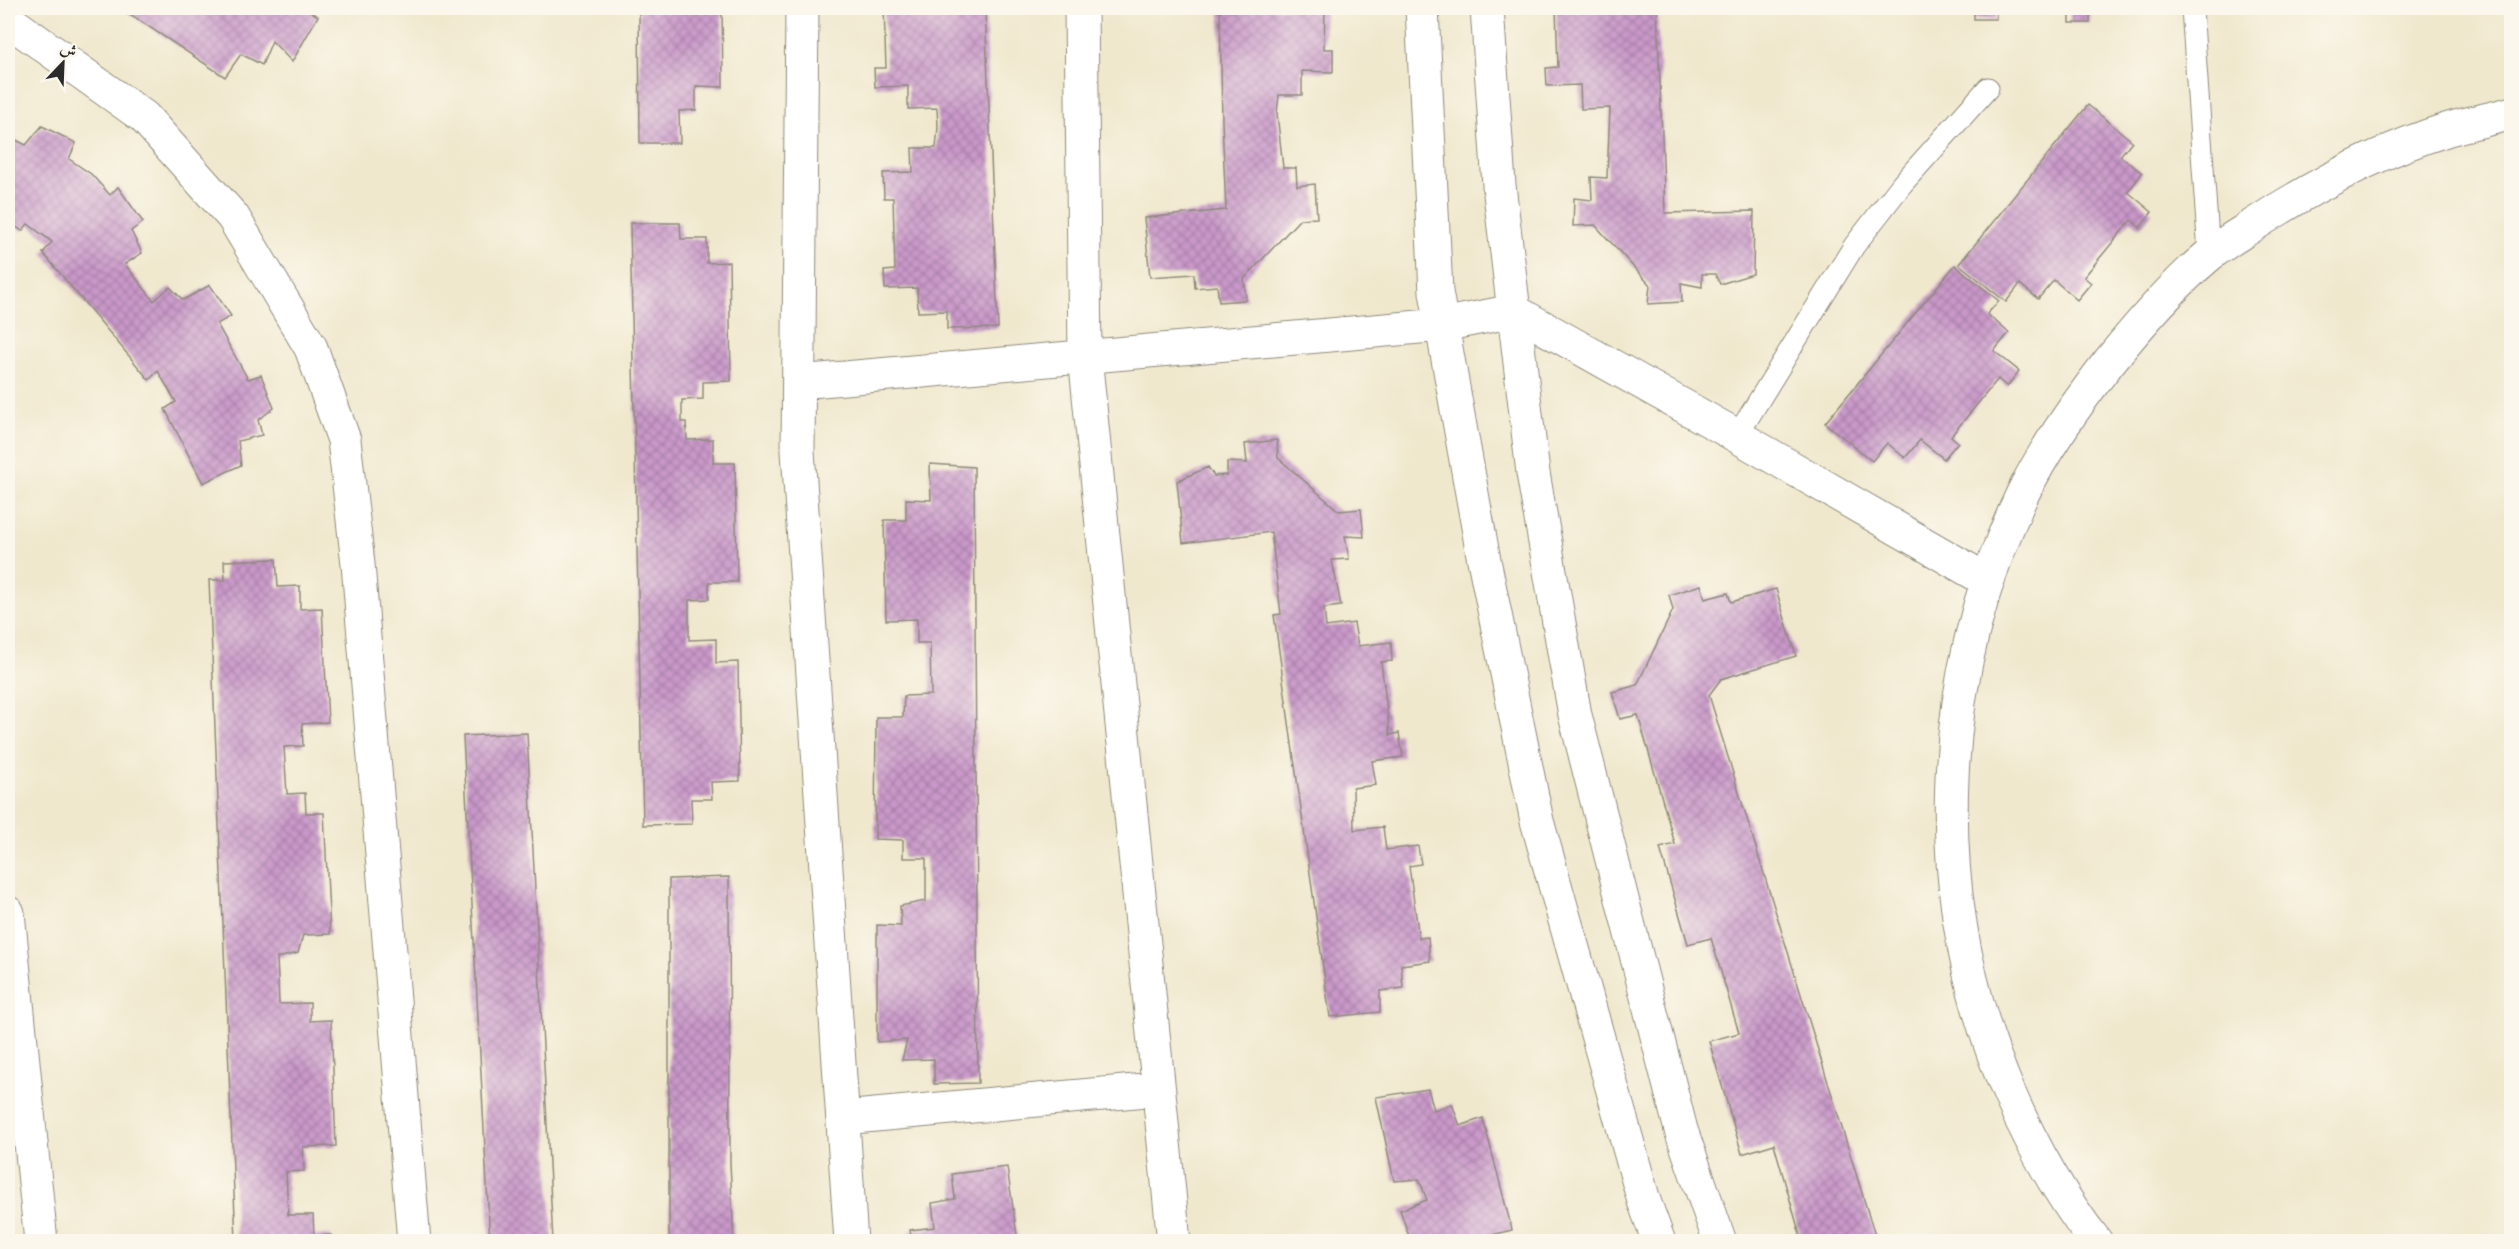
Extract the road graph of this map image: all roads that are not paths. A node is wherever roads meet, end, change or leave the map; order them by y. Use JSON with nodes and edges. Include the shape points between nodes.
{"nodes":[{"id":1,"x":802,"y":8,"type":"edge"},
{"id":2,"x":1081,"y":8,"type":"edge"},
{"id":3,"x":1422,"y":8,"type":"edge"},
{"id":4,"x":1487,"y":8,"type":"edge"},
{"id":5,"x":2192,"y":8,"type":"edge"},
{"id":6,"x":8,"y":20,"type":"edge"},
{"id":7,"x":1988,"y":88,"type":"dead end"},
{"id":8,"x":2511,"y":113,"type":"edge"},
{"id":9,"x":2209,"y":254,"type":"junction"},
{"id":10,"x":1514,"y":311,"type":"junction"},
{"id":11,"x":1442,"y":325,"type":"junction"},
{"id":12,"x":1085,"y":356,"type":"junction"},
{"id":13,"x":799,"y":382,"type":"junction"},
{"id":14,"x":1737,"y":436,"type":"junction"},
{"id":15,"x":1988,"y":580,"type":"junction"},
{"id":16,"x":8,"y":913,"type":"edge"},
{"id":17,"x":1157,"y":1089,"type":"junction"},
{"id":18,"x":843,"y":1118,"type":"junction"},
{"id":19,"x":40,"y":1242,"type":"edge"},
{"id":20,"x":414,"y":1242,"type":"edge"},
{"id":21,"x":851,"y":1242,"type":"edge"},
{"id":22,"x":1174,"y":1242,"type":"edge"},
{"id":23,"x":1659,"y":1242,"type":"edge"},
{"id":24,"x":1720,"y":1242,"type":"edge"},
{"id":25,"x":2096,"y":1242,"type":"edge"}],
"edges":[{"from":1,"to":13,"type":"street"},
{"from":2,"to":12,"type":"street"},
{"from":3,"to":11,"type":"street","via":[[1436,292]]},
{"from":4,"to":10,"type":"street","via":[[1499,185]]},
{"from":5,"to":9,"type":"lane"},
{"from":6,"to":20,"type":"street","via":[[144,117],[233,217],[311,348],[344,440],[359,576]]},
{"from":7,"to":14,"type":"lane","via":[[1902,184],[1854,246]]},
{"from":8,"to":9,"type":"street","via":[[2447,130],[2358,165],[2275,211]]},
{"from":9,"to":15,"type":"street","via":[[2130,334],[2072,410],[2024,492]]},
{"from":10,"to":11,"type":"street"},
{"from":10,"to":14,"type":"street"},
{"from":10,"to":24,"type":"street","via":[[1533,473],[1575,715],[1681,1130]]},
{"from":11,"to":12,"type":"street"},
{"from":11,"to":23,"type":"street","via":[[1537,821]]},
{"from":12,"to":13,"type":"street"},
{"from":12,"to":17,"type":"street"},
{"from":13,"to":18,"type":"street","via":[[798,451]]},
{"from":14,"to":15,"type":"street"},
{"from":15,"to":25,"type":"street","via":[[1963,673],[1951,767],[1952,863],[1965,957],[1990,1049],[2028,1137]]},
{"from":16,"to":19,"type":"street"},
{"from":17,"to":18,"type":"street"},
{"from":17,"to":22,"type":"street"},
{"from":18,"to":21,"type":"street"}]}
